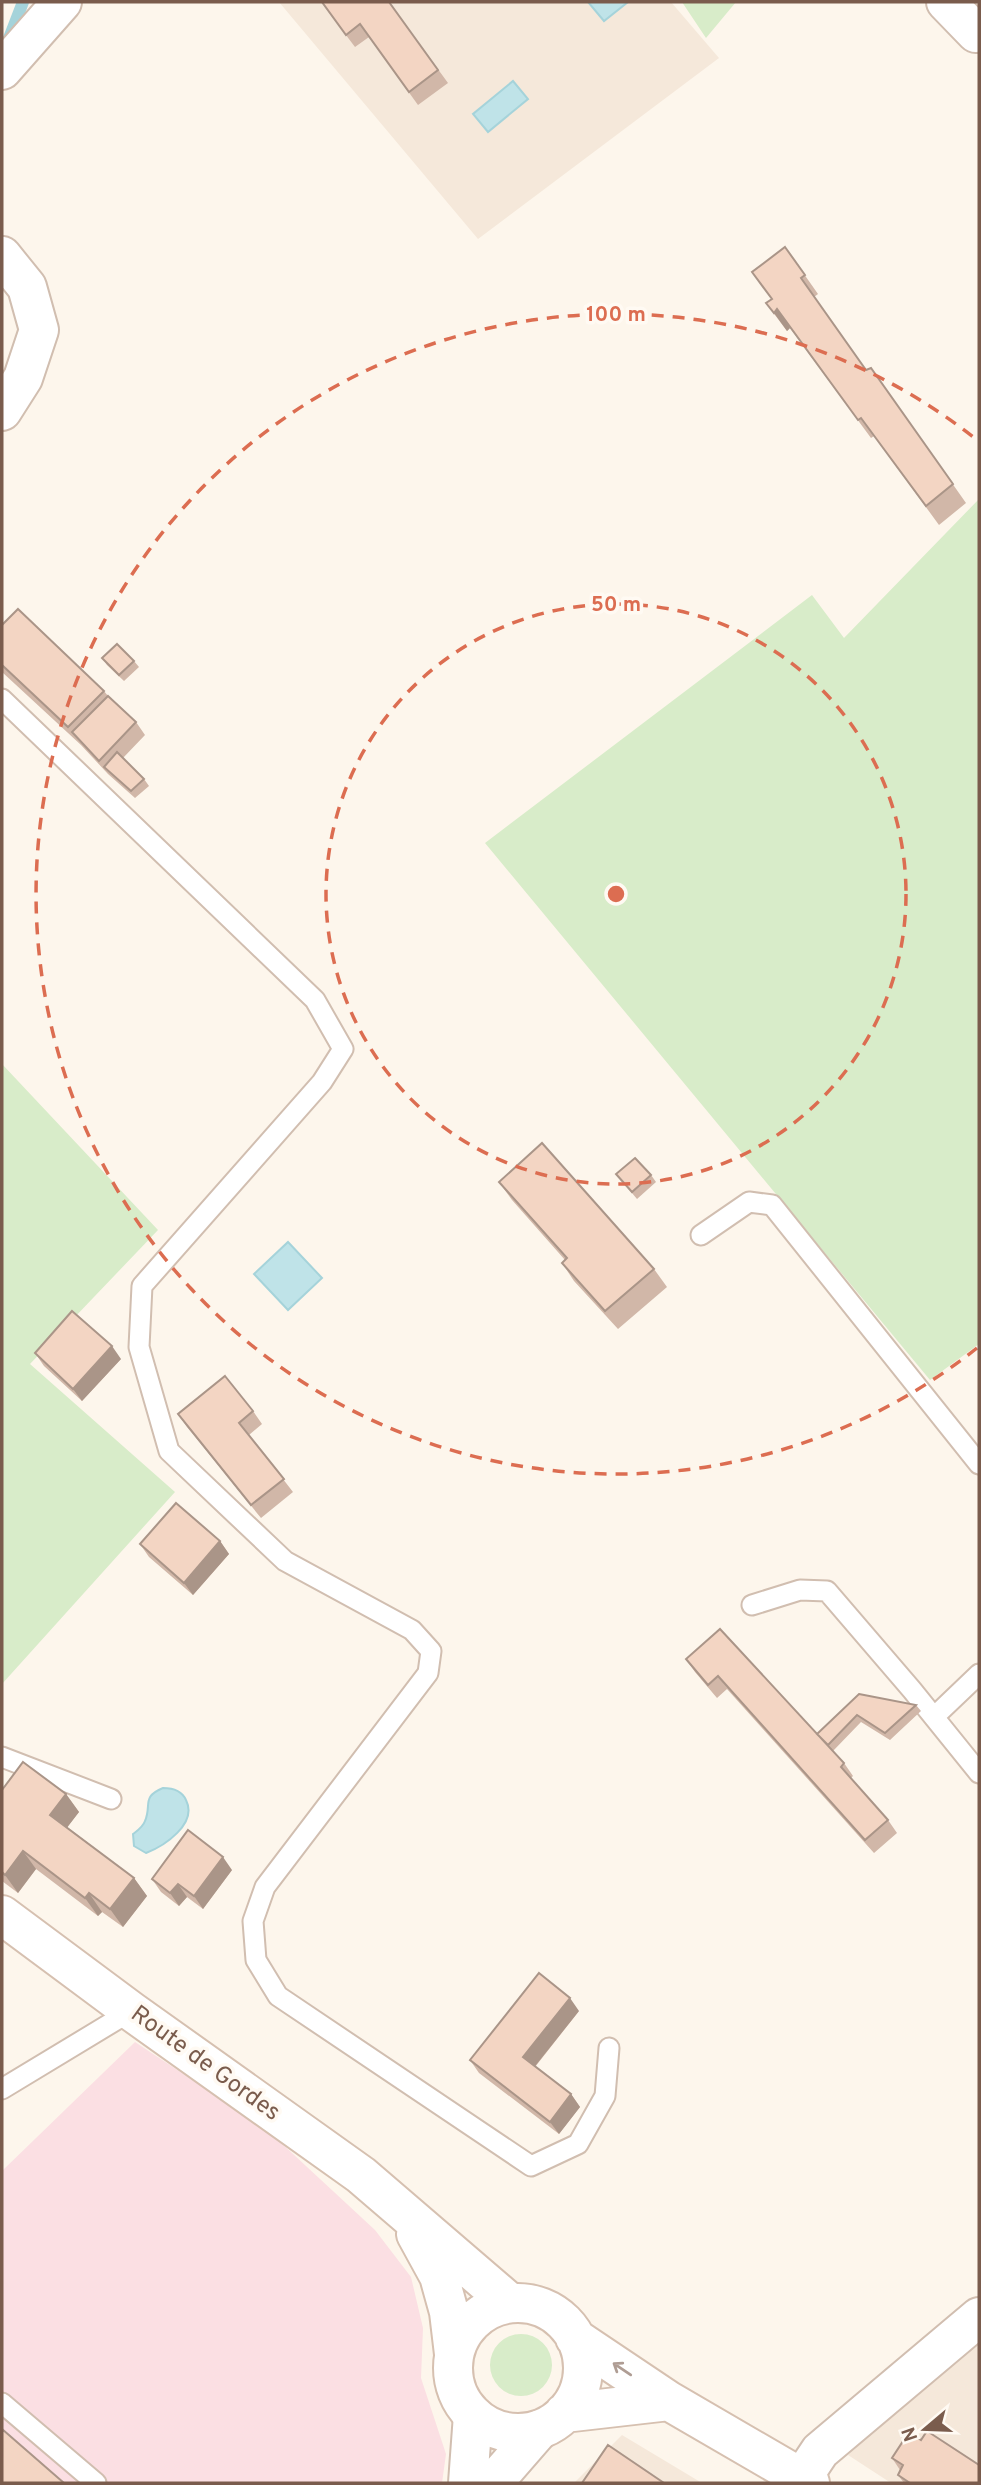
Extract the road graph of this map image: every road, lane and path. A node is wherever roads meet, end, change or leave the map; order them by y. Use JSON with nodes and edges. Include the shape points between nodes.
{"nodes":[{"id":1,"x":62,"y":2,"type":"edge"},
{"id":2,"x":946,"y":2,"type":"edge"},
{"id":3,"x":976,"y":33,"type":"dead end"},
{"id":4,"x":2,"y":70,"type":"edge"},
{"id":5,"x":2,"y":257,"type":"edge"},
{"id":6,"x":2,"y":411,"type":"edge"},
{"id":7,"x":2,"y":699,"type":"edge"},
{"id":8,"x":701,"y":1235,"type":"dead end"},
{"id":9,"x":979,"y":1464,"type":"edge"},
{"id":10,"x":752,"y":1605,"type":"dead end"},
{"id":11,"x":979,"y":1674,"type":"edge"},
{"id":12,"x":934,"y":1717,"type":"junction"},
{"id":13,"x":2,"y":1757,"type":"edge"},
{"id":14,"x":979,"y":1773,"type":"edge"},
{"id":15,"x":111,"y":1799,"type":"dead end"},
{"id":16,"x":2,"y":1914,"type":"edge"},
{"id":17,"x":131,"y":2011,"type":"junction"},
{"id":18,"x":609,"y":2048,"type":"dead end"},
{"id":19,"x":2,"y":2089,"type":"edge"},
{"id":20,"x":407,"y":2216,"type":"junction"},
{"id":21,"x":510,"y":2303,"type":"junction"},
{"id":22,"x":979,"y":2317,"type":"edge"},
{"id":23,"x":575,"y":2338,"type":"junction"},
{"id":24,"x":454,"y":2354,"type":"junction"},
{"id":25,"x":669,"y":2401,"type":"junction"},
{"id":26,"x":2,"y":2403,"type":"edge"},
{"id":27,"x":473,"y":2415,"type":"junction"},
{"id":28,"x":551,"y":2421,"type":"junction"},
{"id":29,"x":806,"y":2481,"type":"edge"},
{"id":30,"x":96,"y":2483,"type":"edge"},
{"id":31,"x":468,"y":2483,"type":"edge"},
{"id":32,"x":493,"y":2483,"type":"edge"}],
"edges":[{"from":1,"to":4,"type":"street"},
{"from":2,"to":3,"type":"street"},
{"from":5,"to":6,"type":"street","via":[[27,287],[39,330],[23,378]]},
{"from":7,"to":18,"type":"lane","via":[[315,1000],[342,1049],[322,1082],[142,1286],[139,1347],[169,1451],[285,1561],[412,1630],[431,1651],[428,1674],[265,1887],[253,1921],[256,1960],[278,1996],[531,2166],[578,2144],[605,2096]]},
{"from":8,"to":9,"type":"lane","via":[[749,1202],[772,1205]]},
{"from":10,"to":12,"type":"lane","via":[[800,1590],[827,1591]]},
{"from":11,"to":12,"type":"lane"},
{"from":12,"to":14,"type":"lane"},
{"from":13,"to":15,"type":"lane"},
{"from":16,"to":17,"type":"street","name":"Route de Gordes"},
{"from":17,"to":19,"type":"lane"},
{"from":17,"to":20,"type":"street","name":"Route de Gordes","via":[[361,2175]]},
{"from":20,"to":21,"type":"street","name":"Route de Gordes"},
{"from":20,"to":24,"type":"street","name":"Route de Gordes","via":[[439,2276]]},
{"from":21,"to":23,"type":"street","via":[[525,2303],[555,2314]]},
{"from":21,"to":24,"type":"street","via":[[490,2308],[474,2320],[461,2335]]},
{"from":22,"to":29,"type":"street","via":[[820,2451]]},
{"from":25,"to":23,"type":"street","one_way":true},
{"from":23,"to":28,"type":"street","via":[[582,2357],[582,2378],[576,2397]]},
{"from":24,"to":27,"type":"street","via":[[453,2376]]},
{"from":25,"to":28,"type":"street"},
{"from":25,"to":29,"type":"street"},
{"from":26,"to":30,"type":"lane"},
{"from":27,"to":28,"type":"street","via":[[492,2428],[516,2433]]},
{"from":27,"to":31,"type":"street"},
{"from":28,"to":32,"type":"street"}]}
